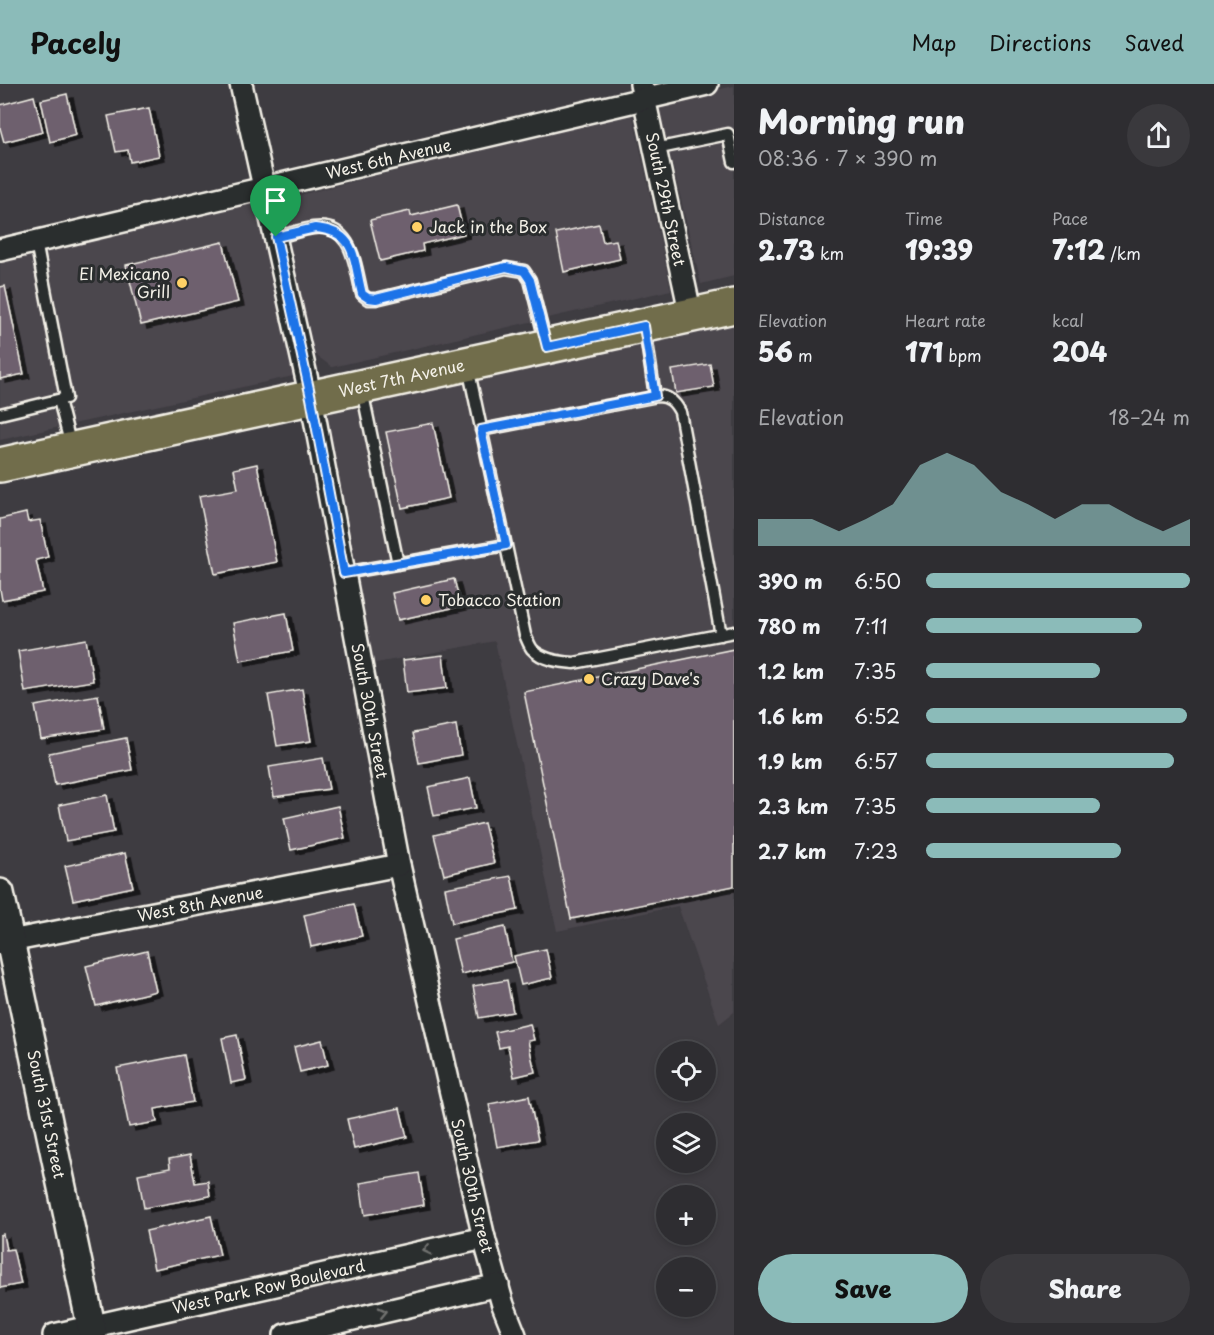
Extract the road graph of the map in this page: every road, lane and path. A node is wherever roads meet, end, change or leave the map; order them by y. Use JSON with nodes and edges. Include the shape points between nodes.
{"nodes":[{"id":1,"x":241,"y":84,"type":"edge"},
{"id":2,"x":707,"y":84,"type":"edge"},
{"id":3,"x":642,"y":91,"type":"edge"},
{"id":4,"x":655,"y":149,"type":"junction"},
{"id":5,"x":734,"y":162,"type":"edge"},
{"id":6,"x":265,"y":188,"type":"junction"},
{"id":7,"x":276,"y":237,"type":"junction"},
{"id":8,"x":36,"y":242,"type":"junction"},
{"id":9,"x":0,"y":250,"type":"edge"},
{"id":10,"x":733,"y":309,"type":"edge"},
{"id":11,"x":691,"y":316,"type":"junction"},
{"id":12,"x":644,"y":326,"type":"junction"},
{"id":13,"x":547,"y":347,"type":"junction"},
{"id":14,"x":467,"y":364,"type":"junction"},
{"id":15,"x":362,"y":387,"type":"junction"},
{"id":16,"x":655,"y":396,"type":"junction"},
{"id":17,"x":311,"y":398,"type":"junction"},
{"id":18,"x":59,"y":400,"type":"junction"},
{"id":19,"x":0,"y":414,"type":"edge"},
{"id":20,"x":481,"y":430,"type":"junction"},
{"id":21,"x":71,"y":449,"type":"junction"},
{"id":22,"x":0,"y":465,"type":"edge"},
{"id":23,"x":506,"y":545,"type":"junction"},
{"id":24,"x":398,"y":564,"type":"junction"},
{"id":25,"x":344,"y":573,"type":"junction"},
{"id":26,"x":734,"y":632,"type":"edge"},
{"id":27,"x":721,"y":635,"type":"junction"},
{"id":28,"x":399,"y":865,"type":"junction"},
{"id":29,"x":0,"y":894,"type":"edge"},
{"id":30,"x":5,"y":942,"type":"edge"},
{"id":31,"x":484,"y":1238,"type":"junction"},
{"id":32,"x":498,"y":1285,"type":"junction"},
{"id":33,"x":93,"y":1331,"type":"edge"},
{"id":34,"x":54,"y":1335,"type":"edge"},
{"id":35,"x":285,"y":1335,"type":"edge"},
{"id":36,"x":515,"y":1335,"type":"edge"}],
"edges":[{"from":1,"to":6,"type":"street","name":"South 30th Street"},
{"from":2,"to":3,"type":"street","name":"West 6th Avenue"},
{"from":3,"to":4,"type":"street","name":"South 29th Street"},
{"from":3,"to":6,"type":"street","name":"West 6th Avenue"},
{"from":4,"to":5,"type":"lane","via":[[728,134]]},
{"from":4,"to":11,"type":"street","name":"South 29th Street"},
{"from":6,"to":7,"type":"street","name":"South 30th Street"},
{"from":6,"to":8,"type":"street","name":"West 6th Avenue"},
{"from":7,"to":13,"type":"lane","via":[[315,228],[337,232],[346,238],[362,294],[368,298],[506,267],[524,271],[530,280]]},
{"from":7,"to":17,"type":"street","name":"South 30th Street"},
{"from":8,"to":9,"type":"street","name":"West 6th Avenue"},
{"from":8,"to":18,"type":"lane","via":[[66,398]]},
{"from":10,"to":11,"type":"main road","name":"West 7th Avenue"},
{"from":11,"to":12,"type":"main road","name":"West 7th Avenue"},
{"from":12,"to":13,"type":"main road","name":"West 7th Avenue"},
{"from":12,"to":16,"type":"lane"},
{"from":13,"to":14,"type":"main road","name":"West 7th Avenue"},
{"from":14,"to":15,"type":"main road","name":"West 7th Avenue"},
{"from":14,"to":20,"type":"lane"},
{"from":15,"to":17,"type":"main road","name":"West 7th Avenue"},
{"from":15,"to":24,"type":"lane"},
{"from":16,"to":20,"type":"lane"},
{"from":16,"to":27,"type":"lane","via":[[665,396],[680,412]]},
{"from":17,"to":21,"type":"main road","name":"West 7th Avenue"},
{"from":17,"to":25,"type":"street","name":"South 30th Street"},
{"from":18,"to":19,"type":"lane"},
{"from":18,"to":21,"type":"lane"},
{"from":20,"to":23,"type":"lane"},
{"from":21,"to":22,"type":"main road","name":"West 7th Avenue"},
{"from":23,"to":24,"type":"lane"},
{"from":23,"to":27,"type":"lane","via":[[525,635],[532,649],[544,657],[574,663]]},
{"from":24,"to":25,"type":"lane"},
{"from":25,"to":28,"type":"street","name":"South 30th Street"},
{"from":26,"to":27,"type":"lane"},
{"from":28,"to":30,"type":"street","name":"West 8th Avenue"},
{"from":28,"to":31,"type":"street","name":"South 30th Street"},
{"from":29,"to":30,"type":"street","name":"South 31st Street"},
{"from":30,"to":33,"type":"street","name":"South 31st Street"},
{"from":31,"to":32,"type":"street","name":"South 30th Street"},
{"from":31,"to":33,"type":"street","name":"West Park Row Boulevard","one_way":true},
{"from":35,"to":32,"type":"street","one_way":true},
{"from":32,"to":36,"type":"street","name":"South 30th Street"},
{"from":33,"to":34,"type":"street","name":"West Park Row Boulevard"}]}
